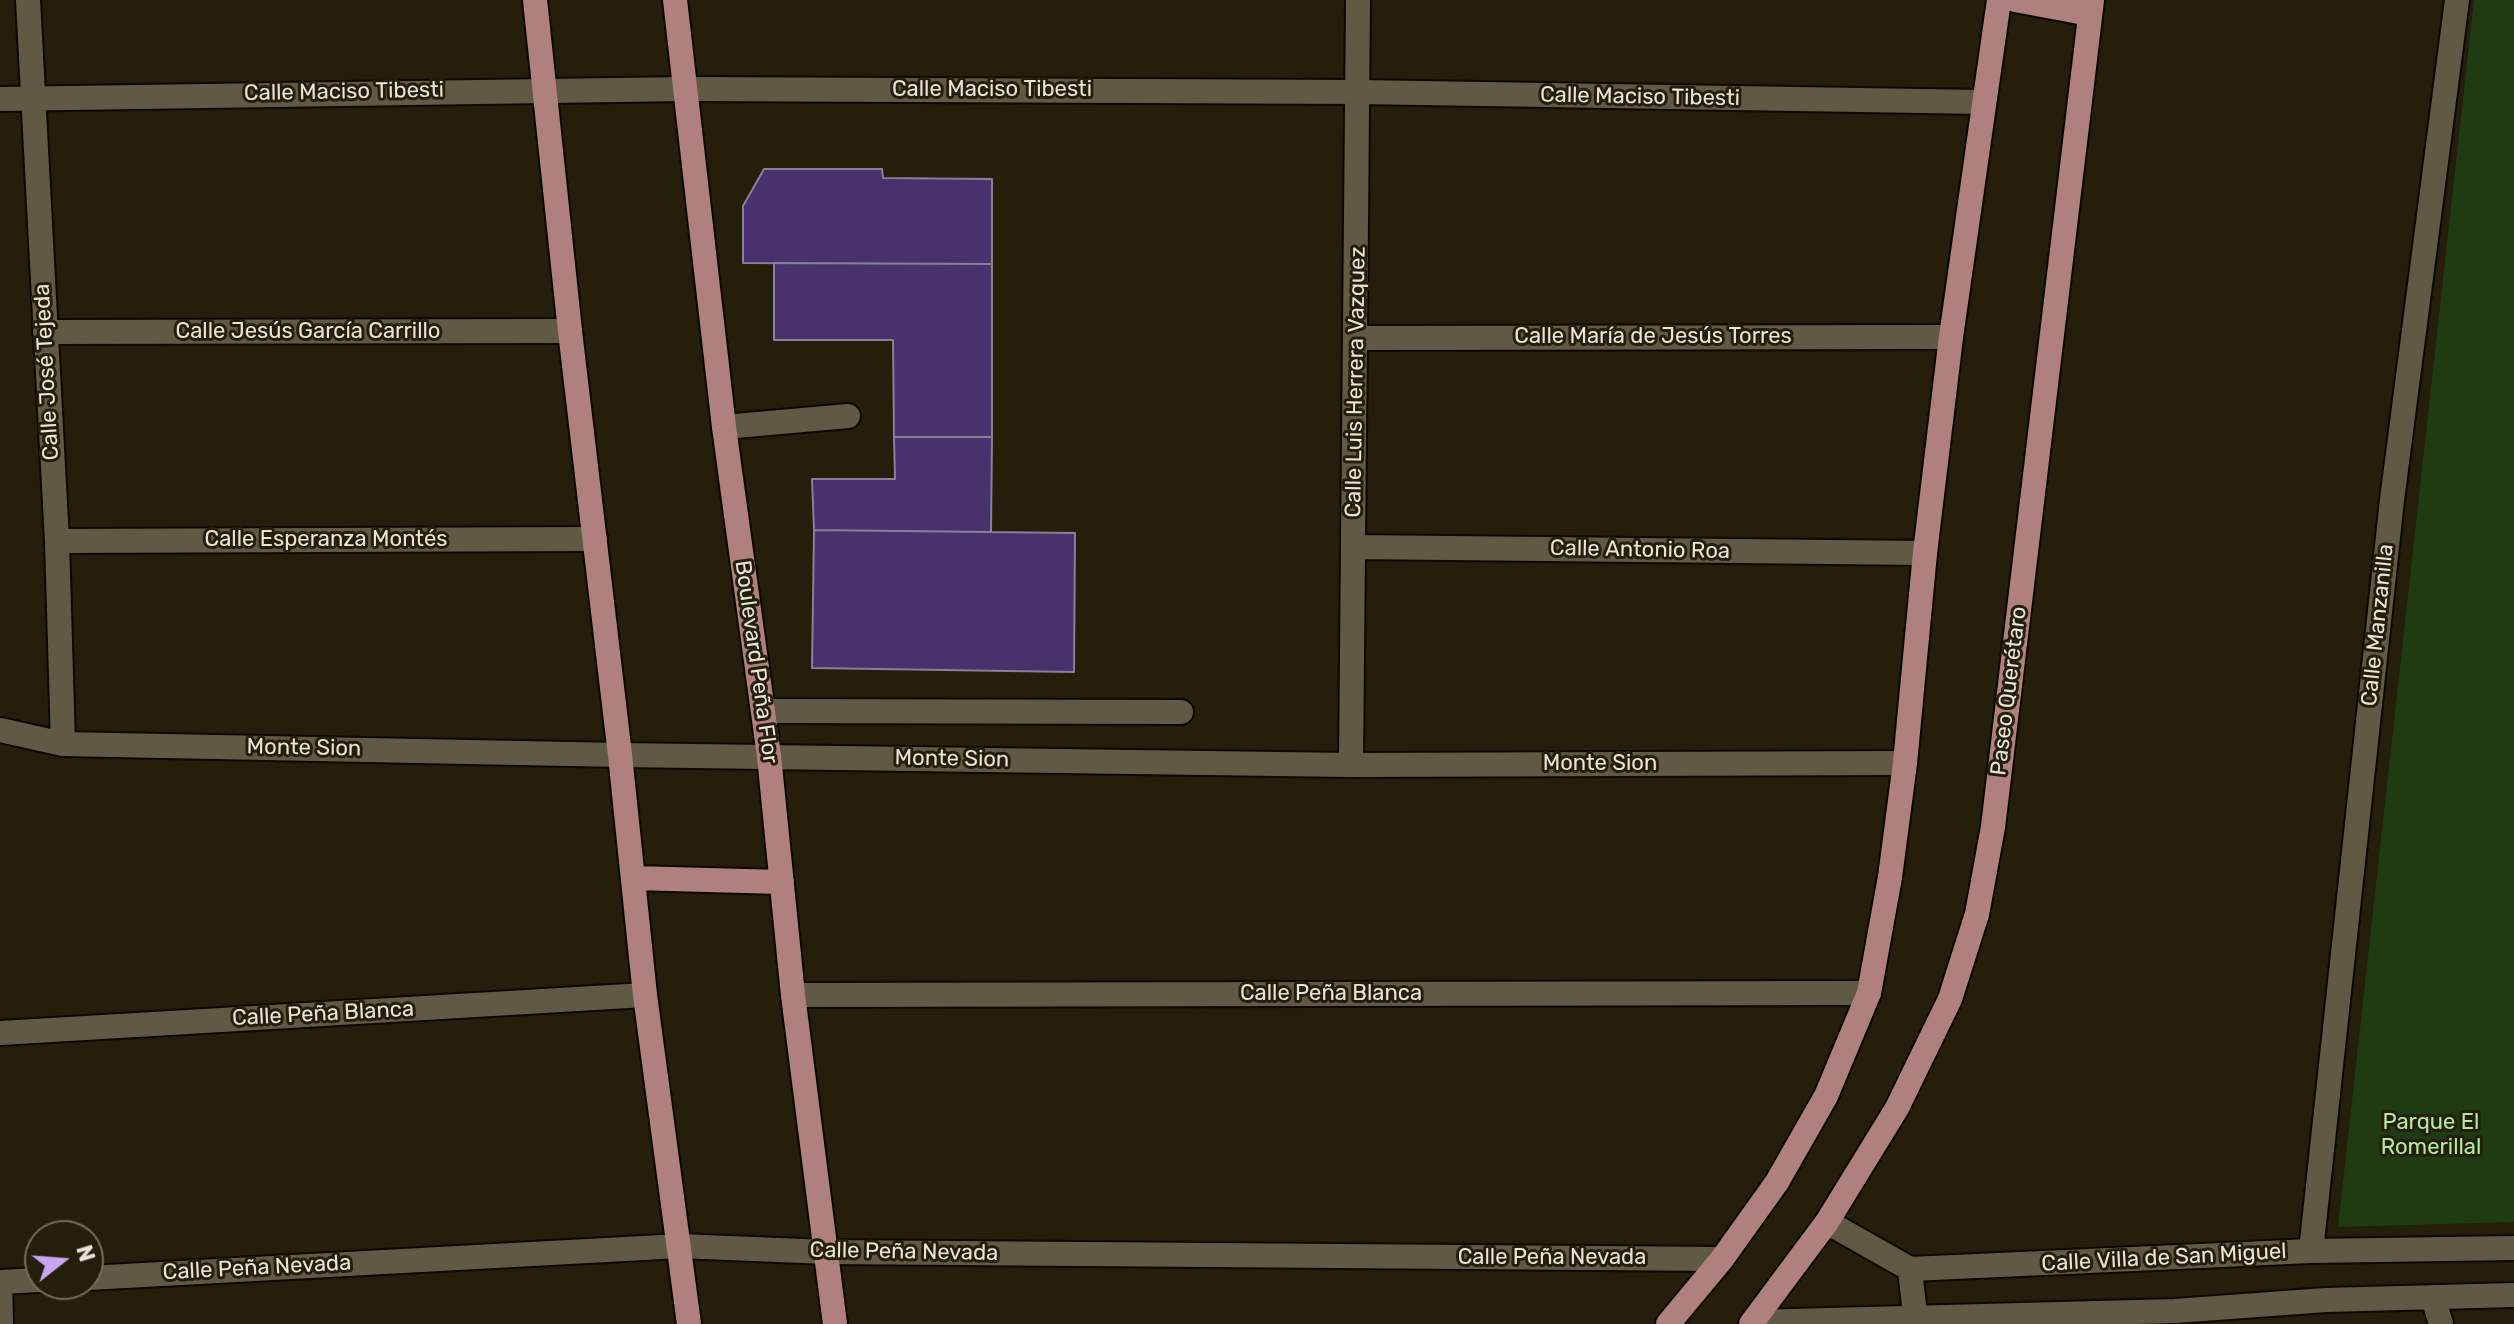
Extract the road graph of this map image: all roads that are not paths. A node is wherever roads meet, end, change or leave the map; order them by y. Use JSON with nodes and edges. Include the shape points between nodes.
{"nodes":[{"id":1,"x":28,"y":0,"type":"edge"},
{"id":2,"x":535,"y":0,"type":"edge"},
{"id":3,"x":675,"y":0,"type":"edge"},
{"id":4,"x":1358,"y":0,"type":"edge"},
{"id":5,"x":1999,"y":0,"type":"edge"},
{"id":6,"x":2015,"y":0,"type":"edge"},
{"id":7,"x":2457,"y":0,"type":"edge"},
{"id":8,"x":2091,"y":7,"type":"edge"},
{"id":9,"x":543,"y":89,"type":"junction"},
{"id":10,"x":685,"y":89,"type":"junction"},
{"id":11,"x":1358,"y":92,"type":"junction"},
{"id":12,"x":33,"y":96,"type":"junction"},
{"id":13,"x":0,"y":99,"type":"edge"},
{"id":14,"x":1984,"y":102,"type":"junction"},
{"id":15,"x":570,"y":331,"type":"junction"},
{"id":16,"x":45,"y":332,"type":"junction"},
{"id":17,"x":1951,"y":337,"type":"junction"},
{"id":18,"x":1356,"y":338,"type":"junction"},
{"id":19,"x":848,"y":416,"type":"dead end"},
{"id":20,"x":724,"y":427,"type":"junction"},
{"id":21,"x":595,"y":539,"type":"junction"},
{"id":22,"x":57,"y":541,"type":"junction"},
{"id":23,"x":1354,"y":547,"type":"junction"},
{"id":24,"x":1925,"y":553,"type":"junction"},
{"id":25,"x":763,"y":711,"type":"junction"},
{"id":26,"x":1181,"y":712,"type":"dead end"},
{"id":27,"x":0,"y":730,"type":"edge"},
{"id":28,"x":63,"y":744,"type":"junction"},
{"id":29,"x":620,"y":755,"type":"junction"},
{"id":30,"x":769,"y":756,"type":"junction"},
{"id":31,"x":1905,"y":763,"type":"junction"},
{"id":32,"x":1351,"y":765,"type":"junction"},
{"id":33,"x":633,"y":878,"type":"junction"},
{"id":34,"x":782,"y":882,"type":"junction"},
{"id":35,"x":1869,"y":993,"type":"junction"},
{"id":36,"x":645,"y":995,"type":"junction"},
{"id":37,"x":793,"y":995,"type":"junction"},
{"id":38,"x":0,"y":1033,"type":"edge"},
{"id":39,"x":1827,"y":1222,"type":"junction"},
{"id":40,"x":680,"y":1246,"type":"junction"},
{"id":41,"x":2514,"y":1248,"type":"edge"},
{"id":42,"x":2311,"y":1251,"type":"junction"},
{"id":43,"x":827,"y":1252,"type":"junction"},
{"id":44,"x":1722,"y":1259,"type":"junction"},
{"id":45,"x":1910,"y":1269,"type":"junction"},
{"id":46,"x":104,"y":1277,"type":"edge"},
{"id":47,"x":24,"y":1281,"type":"edge"},
{"id":48,"x":0,"y":1282,"type":"edge"},
{"id":49,"x":2514,"y":1295,"type":"edge"},
{"id":50,"x":2433,"y":1297,"type":"junction"},
{"id":51,"x":2177,"y":1318,"type":"edge"},
{"id":52,"x":1914,"y":1320,"type":"edge"},
{"id":53,"x":1752,"y":1323,"type":"edge"},
{"id":54,"x":1,"y":1324,"type":"edge"},
{"id":55,"x":689,"y":1324,"type":"edge"},
{"id":56,"x":835,"y":1324,"type":"edge"},
{"id":57,"x":1668,"y":1324,"type":"edge"},
{"id":58,"x":2441,"y":1324,"type":"edge"}],
"edges":[{"from":1,"to":12,"type":"street","name":"Calle José Tejeda"},
{"from":2,"to":9,"type":"main road"},
{"from":3,"to":10,"type":"main road","name":"Boulevard Peña Flor"},
{"from":4,"to":11,"type":"street","name":"Calle Luis Herrera Vazquez"},
{"from":5,"to":14,"type":"main road"},
{"from":6,"to":8,"type":"main road"},
{"from":7,"to":42,"type":"street","name":"Calle Manzanilla","via":[[2392,500]]},
{"from":8,"to":39,"type":"main road","name":"Paseo Querétaro","via":[[1993,827],[1977,914],[1950,999],[1897,1108]]},
{"from":9,"to":10,"type":"street","name":"Calle Maciso Tibesti"},
{"from":9,"to":12,"type":"street","name":"Calle Maciso Tibesti"},
{"from":9,"to":15,"type":"main road"},
{"from":10,"to":11,"type":"street","name":"Calle Maciso Tibesti"},
{"from":10,"to":20,"type":"main road","name":"Boulevard Peña Flor"},
{"from":11,"to":14,"type":"street","name":"Calle Maciso Tibesti"},
{"from":11,"to":18,"type":"street","name":"Calle Luis Herrera Vazquez"},
{"from":12,"to":13,"type":"street","name":"Calle Maciso Tibesti"},
{"from":12,"to":16,"type":"street","name":"Calle José Tejeda"},
{"from":14,"to":17,"type":"main road"},
{"from":15,"to":16,"type":"street","name":"Calle Jesús García Carrillo"},
{"from":15,"to":21,"type":"main road"},
{"from":16,"to":22,"type":"street","name":"Calle José Tejeda"},
{"from":17,"to":18,"type":"street","name":"Calle María de Jesús Torres"},
{"from":17,"to":24,"type":"main road"},
{"from":18,"to":23,"type":"street","name":"Calle Luis Herrera Vazquez"},
{"from":19,"to":20,"type":"street"},
{"from":20,"to":25,"type":"main road","name":"Boulevard Peña Flor"},
{"from":21,"to":22,"type":"street","name":"Calle Esperanza Montés"},
{"from":21,"to":29,"type":"main road"},
{"from":22,"to":28,"type":"street","name":"Calle José Tejeda"},
{"from":23,"to":24,"type":"street","name":"Calle Antonio Roa"},
{"from":23,"to":32,"type":"street","name":"Calle Luis Herrera Vazquez"},
{"from":24,"to":31,"type":"main road"},
{"from":25,"to":26,"type":"street"},
{"from":25,"to":30,"type":"main road","name":"Boulevard Peña Flor"},
{"from":27,"to":28,"type":"street","name":"Monte Sion"},
{"from":28,"to":29,"type":"street","name":"Monte Sion"},
{"from":29,"to":30,"type":"street","name":"Monte Sion"},
{"from":29,"to":33,"type":"main road"},
{"from":30,"to":32,"type":"street","name":"Monte Sion"},
{"from":30,"to":34,"type":"main road","name":"Boulevard Peña Flor"},
{"from":31,"to":32,"type":"street","name":"Monte Sion"},
{"from":31,"to":35,"type":"main road"},
{"from":33,"to":34,"type":"main road"},
{"from":33,"to":36,"type":"main road"},
{"from":34,"to":37,"type":"main road","name":"Boulevard Peña Flor"},
{"from":35,"to":37,"type":"street","name":"Calle Peña Blanca"},
{"from":35,"to":44,"type":"main road","via":[[1826,1096],[1777,1182]]},
{"from":36,"to":38,"type":"street","name":"Calle Peña Blanca"},
{"from":36,"to":40,"type":"main road"},
{"from":37,"to":43,"type":"main road","name":"Boulevard Peña Flor"},
{"from":39,"to":45,"type":"street"},
{"from":39,"to":53,"type":"main road","name":"Paseo Querétaro"},
{"from":40,"to":43,"type":"street","name":"Calle Peña Nevada"},
{"from":40,"to":46,"type":"street","name":"Calle Peña Nevada"},
{"from":40,"to":55,"type":"main road"},
{"from":41,"to":42,"type":"street","name":"Calle Villa de San Miguel"},
{"from":42,"to":45,"type":"street","name":"Calle Villa de San Miguel"},
{"from":43,"to":44,"type":"street","name":"Calle Peña Nevada"},
{"from":43,"to":56,"type":"main road","name":"Boulevard Peña Flor"},
{"from":44,"to":57,"type":"main road"},
{"from":45,"to":52,"type":"street"},
{"from":47,"to":48,"type":"street"},
{"from":48,"to":54,"type":"street"},
{"from":49,"to":50,"type":"street"},
{"from":50,"to":51,"type":"street","via":[[2326,1300]]},
{"from":50,"to":58,"type":"street"},
{"from":51,"to":52,"type":"street"},
{"from":52,"to":53,"type":"street"}]}
